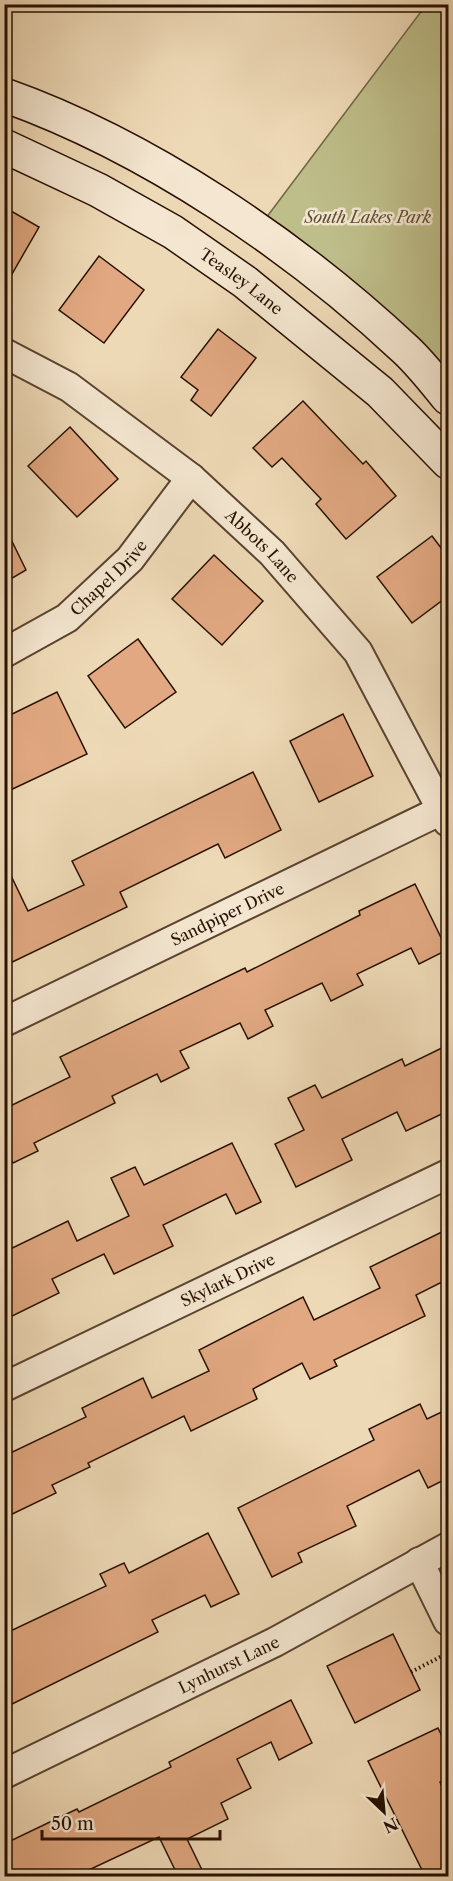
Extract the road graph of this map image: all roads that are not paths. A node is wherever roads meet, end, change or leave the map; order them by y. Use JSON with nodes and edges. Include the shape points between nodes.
{"nodes":[{"id":1,"x":4,"y":95,"type":"edge"},
{"id":2,"x":4,"y":146,"type":"edge"},
{"id":3,"x":4,"y":353,"type":"edge"},
{"id":4,"x":448,"y":398,"type":"edge"},
{"id":5,"x":448,"y":462,"type":"edge"},
{"id":6,"x":191,"y":478,"type":"junction"},
{"id":7,"x":4,"y":653,"type":"edge"},
{"id":8,"x":447,"y":813,"type":"edge"},
{"id":9,"x":4,"y":1022,"type":"edge"},
{"id":10,"x":448,"y":1174,"type":"edge"},
{"id":11,"x":4,"y":1387,"type":"edge"},
{"id":12,"x":448,"y":1547,"type":"edge"},
{"id":13,"x":419,"y":1562,"type":"junction"},
{"id":14,"x":448,"y":1621,"type":"edge"},
{"id":15,"x":4,"y":1774,"type":"edge"}],
"edges":[{"from":1,"to":4,"type":"main road","via":[[124,148],[279,244],[408,352]]},
{"from":2,"to":5,"type":"main road","name":"Teasley Lane","via":[[164,226],[245,282],[380,392]]},
{"from":3,"to":6,"type":"street","name":"Abbots Lane","via":[[69,387]]},
{"from":6,"to":7,"type":"street","name":"Chapel Drive","via":[[130,559],[67,618]]},
{"from":6,"to":8,"type":"street","name":"Abbots Lane","via":[[272,553],[358,652]]},
{"from":8,"to":9,"type":"street","name":"Sandpiper Drive"},
{"from":10,"to":11,"type":"street","name":"Skylark Drive"},
{"from":12,"to":13,"type":"street","name":"Lynhurst Lane"},
{"from":13,"to":14,"type":"street"},
{"from":13,"to":15,"type":"street","name":"Lynhurst Lane","via":[[275,1642]]}]}
